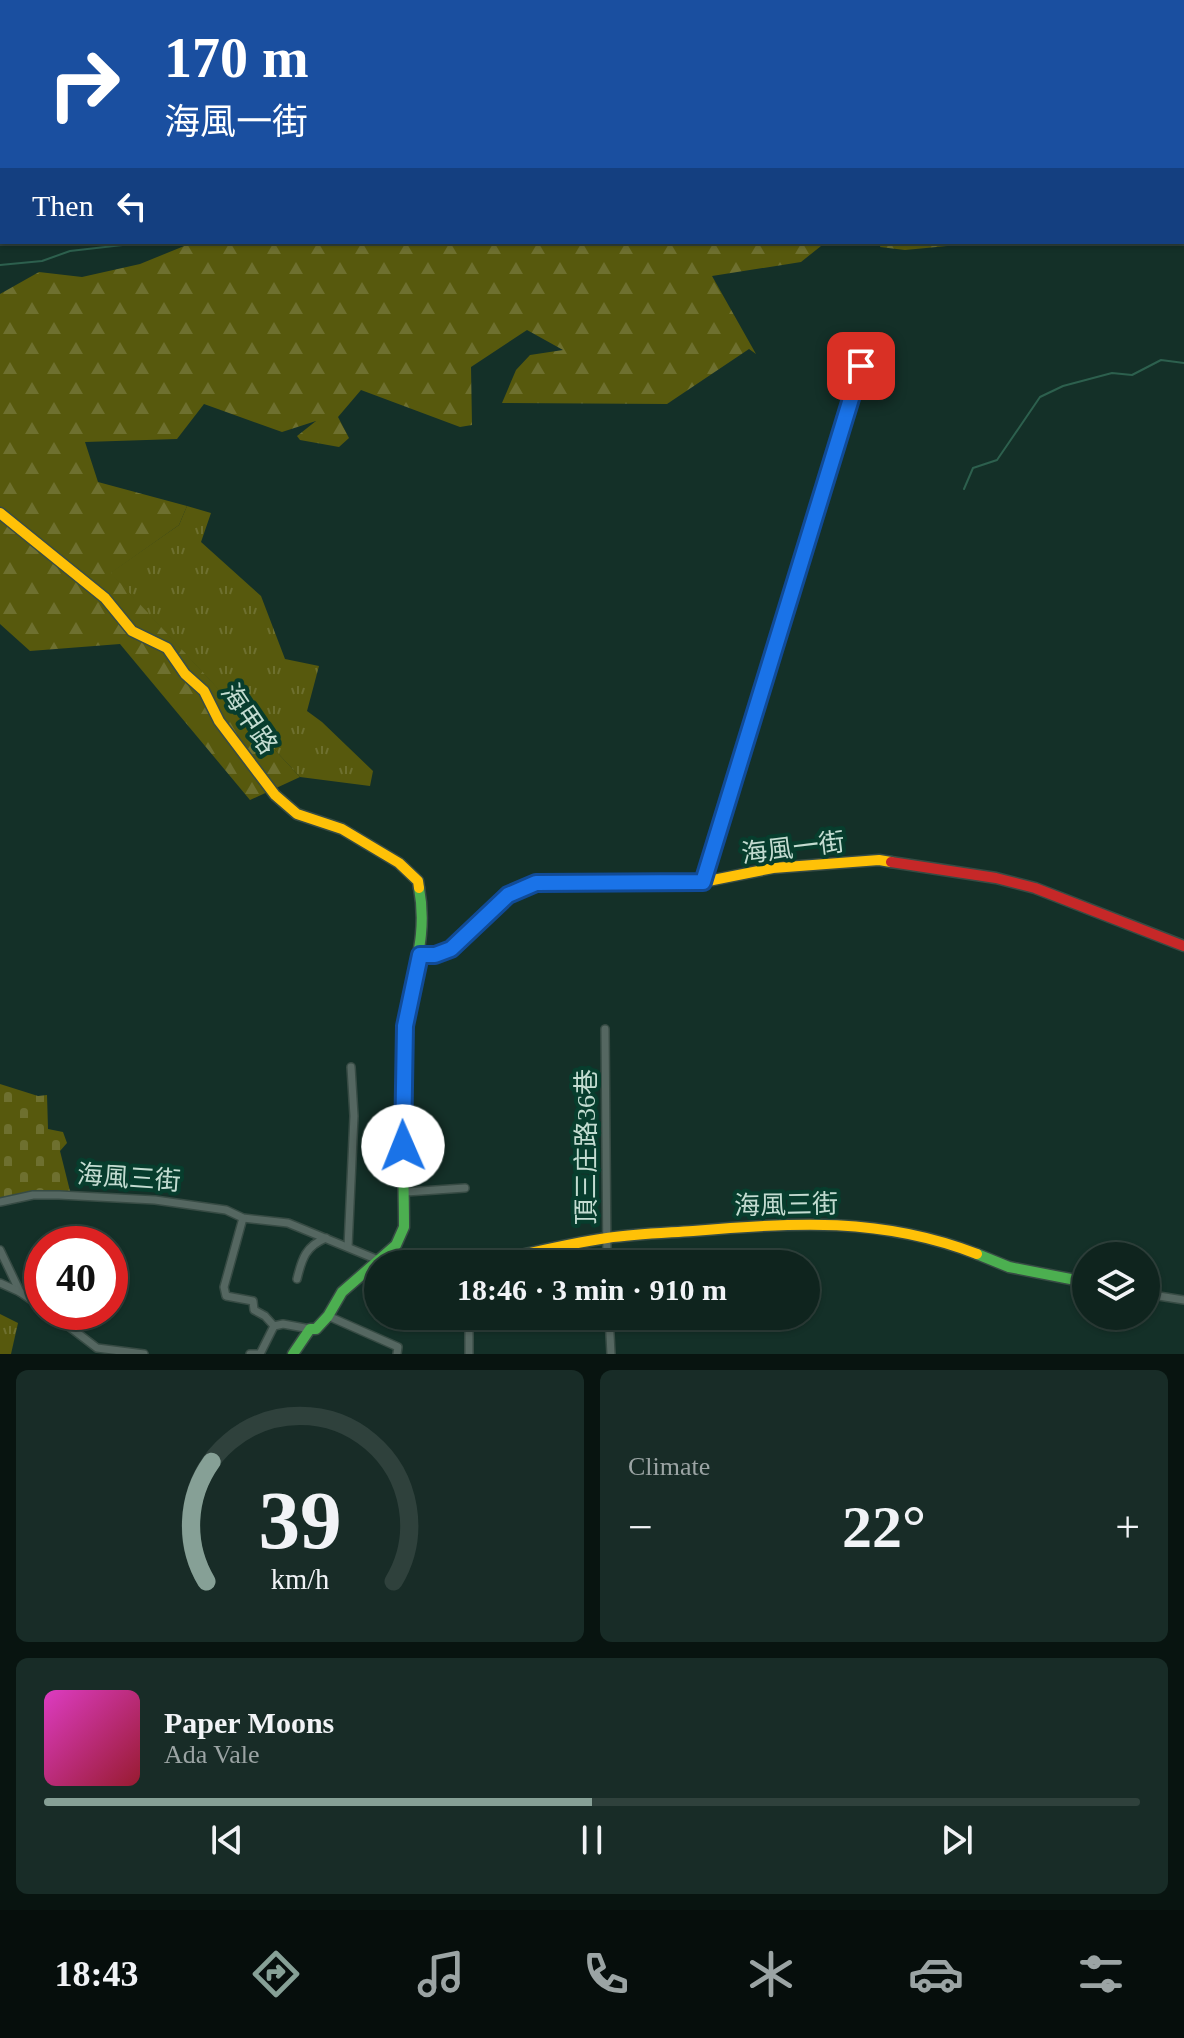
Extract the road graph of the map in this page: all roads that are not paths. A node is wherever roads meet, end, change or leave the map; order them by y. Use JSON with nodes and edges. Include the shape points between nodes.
{"nodes":[{"id":1,"x":869,"y":337,"type":"dead end"},
{"id":2,"x":0,"y":513,"type":"edge"},
{"id":3,"x":703,"y":882,"type":"junction"},
{"id":4,"x":1184,"y":946,"type":"edge"},
{"id":5,"x":420,"y":955,"type":"junction"},
{"id":6,"x":605,"y":1029,"type":"dead end"},
{"id":7,"x":351,"y":1067,"type":"dead end"},
{"id":8,"x":465,"y":1188,"type":"dead end"},
{"id":9,"x":406,"y":1192,"type":"junction"},
{"id":10,"x":0,"y":1202,"type":"edge"},
{"id":11,"x":243,"y":1218,"type":"junction"},
{"id":12,"x":326,"y":1238,"type":"junction"},
{"id":13,"x":606,"y":1238,"type":"junction"},
{"id":14,"x":348,"y":1247,"type":"junction"},
{"id":15,"x":0,"y":1250,"type":"edge"},
{"id":16,"x":393,"y":1250,"type":"edge"},
{"id":17,"x":548,"y":1250,"type":"edge"},
{"id":18,"x":606,"y":1250,"type":"edge"},
{"id":19,"x":364,"y":1253,"type":"edge"},
{"id":20,"x":364,"y":1277,"type":"edge"},
{"id":21,"x":297,"y":1279,"type":"dead end"},
{"id":22,"x":1072,"y":1279,"type":"edge"},
{"id":23,"x":0,"y":1283,"type":"edge"},
{"id":24,"x":20,"y":1292,"type":"junction"},
{"id":25,"x":24,"y":1295,"type":"edge"},
{"id":26,"x":1160,"y":1296,"type":"edge"},
{"id":27,"x":1184,"y":1300,"type":"edge"},
{"id":28,"x":328,"y":1316,"type":"junction"},
{"id":29,"x":274,"y":1326,"type":"junction"},
{"id":30,"x":310,"y":1329,"type":"junction"},
{"id":31,"x":71,"y":1330,"type":"edge"},
{"id":32,"x":469,"y":1330,"type":"edge"},
{"id":33,"x":610,"y":1330,"type":"edge"},
{"id":34,"x":96,"y":1351,"type":"edge"},
{"id":35,"x":144,"y":1354,"type":"edge"},
{"id":36,"x":250,"y":1354,"type":"edge"},
{"id":37,"x":293,"y":1354,"type":"edge"},
{"id":38,"x":397,"y":1354,"type":"edge"},
{"id":39,"x":469,"y":1354,"type":"edge"},
{"id":40,"x":611,"y":1354,"type":"edge"}],
"edges":[{"from":1,"to":3,"type":"street"},
{"from":2,"to":5,"type":"main road","name":"海甲路","via":[[105,598],[132,631],[167,648],[204,691],[219,721],[275,795],[297,814],[342,829],[399,863],[418,881],[423,909]]},
{"from":3,"to":4,"type":"main road","name":"海風一街","via":[[773,868],[879,860],[1035,888]]},
{"from":3,"to":5,"type":"main road","name":"海風一街","via":[[536,883],[508,895],[451,949]]},
{"from":5,"to":9,"type":"main road","via":[[405,1026]]},
{"from":6,"to":13,"type":"street","name":"頂三庄路36巷"},
{"from":7,"to":14,"type":"street"},
{"from":8,"to":9,"type":"street"},
{"from":9,"to":16,"type":"main road","via":[[404,1227]]},
{"from":10,"to":11,"type":"street","name":"海風三街","via":[[33,1195],[155,1200],[226,1210]]},
{"from":11,"to":12,"type":"street","name":"海風三街","via":[[288,1223]]},
{"from":11,"to":29,"type":"street","via":[[226,1296],[253,1301],[254,1310]]},
{"from":12,"to":14,"type":"street","name":"海風三街"},
{"from":12,"to":21,"type":"street","via":[[310,1244]]},
{"from":13,"to":17,"type":"main road","name":"海風三街"},
{"from":13,"to":18,"type":"street","name":"頂三庄路36巷"},
{"from":13,"to":22,"type":"main road","name":"海風三街","via":[[776,1225],[876,1227],[940,1240],[1009,1267]]},
{"from":14,"to":19,"type":"street","name":"海風三街"},
{"from":15,"to":24,"type":"street"},
{"from":20,"to":28,"type":"main road","via":[[342,1292]]},
{"from":23,"to":24,"type":"street"},
{"from":24,"to":25,"type":"street"},
{"from":26,"to":27,"type":"street"},
{"from":28,"to":30,"type":"main road"},
{"from":28,"to":38,"type":"street","via":[[398,1347]]},
{"from":29,"to":30,"type":"street"},
{"from":29,"to":36,"type":"street","via":[[260,1354]]},
{"from":30,"to":37,"type":"main road"},
{"from":31,"to":34,"type":"street"},
{"from":32,"to":39,"type":"street"},
{"from":33,"to":40,"type":"street"},
{"from":34,"to":35,"type":"street"}]}
